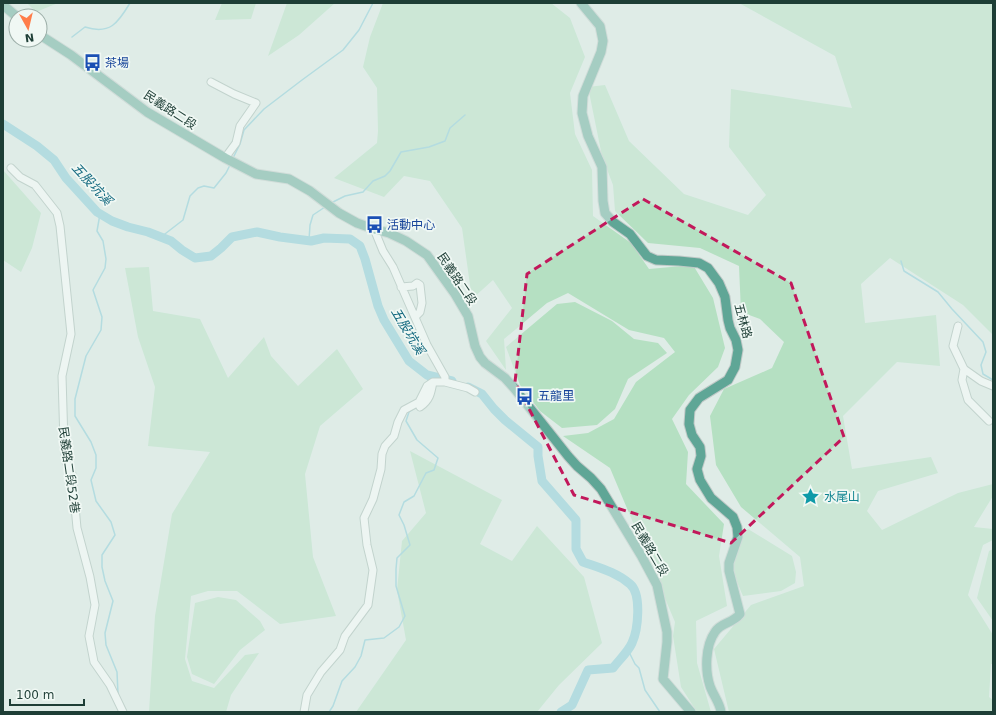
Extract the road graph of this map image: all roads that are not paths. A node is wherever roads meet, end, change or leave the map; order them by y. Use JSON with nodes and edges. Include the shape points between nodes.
{"nodes":[{"id":1,"x":581,"y":3,"type":"edge"},
{"id":2,"x":48,"y":41,"type":"edge"},
{"id":3,"x":212,"y":82,"type":"dead end"},
{"id":4,"x":229,"y":161,"type":"junction"},
{"id":5,"x":11,"y":168,"type":"dead end"},
{"id":6,"x":374,"y":230,"type":"junction"},
{"id":7,"x":401,"y":287,"type":"junction"},
{"id":8,"x":415,"y":316,"type":"junction"},
{"id":9,"x":958,"y":326,"type":"dead end"},
{"id":10,"x":964,"y":369,"type":"junction"},
{"id":11,"x":445,"y":380,"type":"junction"},
{"id":12,"x":434,"y":382,"type":"junction"},
{"id":13,"x":993,"y":386,"type":"edge"},
{"id":14,"x":475,"y":392,"type":"dead end"},
{"id":15,"x":420,"y":407,"type":"dead end"},
{"id":16,"x":989,"y":421,"type":"dead end"},
{"id":17,"x":123,"y":712,"type":"edge"},
{"id":18,"x":304,"y":712,"type":"edge"},
{"id":19,"x":692,"y":712,"type":"edge"},
{"id":20,"x":721,"y":712,"type":"edge"}],
"edges":[{"from":1,"to":20,"type":"main road","name":"五林路","via":[[600,26],[603,41],[584,96],[582,113],[588,136],[602,167],[605,212],[613,222],[630,234],[647,256],[656,260],[699,263],[708,268],[725,297],[728,320],[737,342],[735,367],[728,380],[699,398],[690,410],[688,424],[700,448],[701,456],[697,469],[700,480],[711,498],[733,517],[737,527],[738,537],[729,563],[729,571],[740,614],[736,619],[719,626],[708,653],[710,687]]},
{"from":2,"to":4,"type":"main road","name":"民義路二段","via":[[148,112]]},
{"from":3,"to":4,"type":"street","via":[[256,103],[240,126]]},
{"from":4,"to":6,"type":"main road","name":"民義路二段","via":[[256,174],[289,179],[339,213]]},
{"from":5,"to":17,"type":"street","name":"民義路二段52巷","via":[[20,177],[35,185],[57,214],[60,226],[71,334],[62,376],[66,462],[72,474],[77,528],[95,605],[89,636],[94,662],[110,685]]},
{"from":6,"to":7,"type":"street"},
{"from":6,"to":19,"type":"main road","name":"民義路二段","via":[[406,240],[427,255],[468,316],[480,357],[505,378],[576,466],[601,489],[657,585],[667,642],[663,679]]},
{"from":7,"to":8,"type":"street"},
{"from":7,"to":8,"type":"street","via":[[414,286],[418,283],[420,285],[422,303],[420,312]]},
{"from":8,"to":11,"type":"street"},
{"from":9,"to":10,"type":"street","via":[[953,346]]},
{"from":10,"to":13,"type":"street"},
{"from":10,"to":16,"type":"street","via":[[962,380],[968,400]]},
{"from":11,"to":12,"type":"street"},
{"from":11,"to":14,"type":"street"},
{"from":12,"to":15,"type":"street","via":[[431,396]]},
{"from":12,"to":18,"type":"street","via":[[427,386],[419,402],[404,410],[394,436],[384,446],[373,499],[364,518],[373,570],[368,605],[345,636],[340,650],[320,672],[307,695]]}]}
